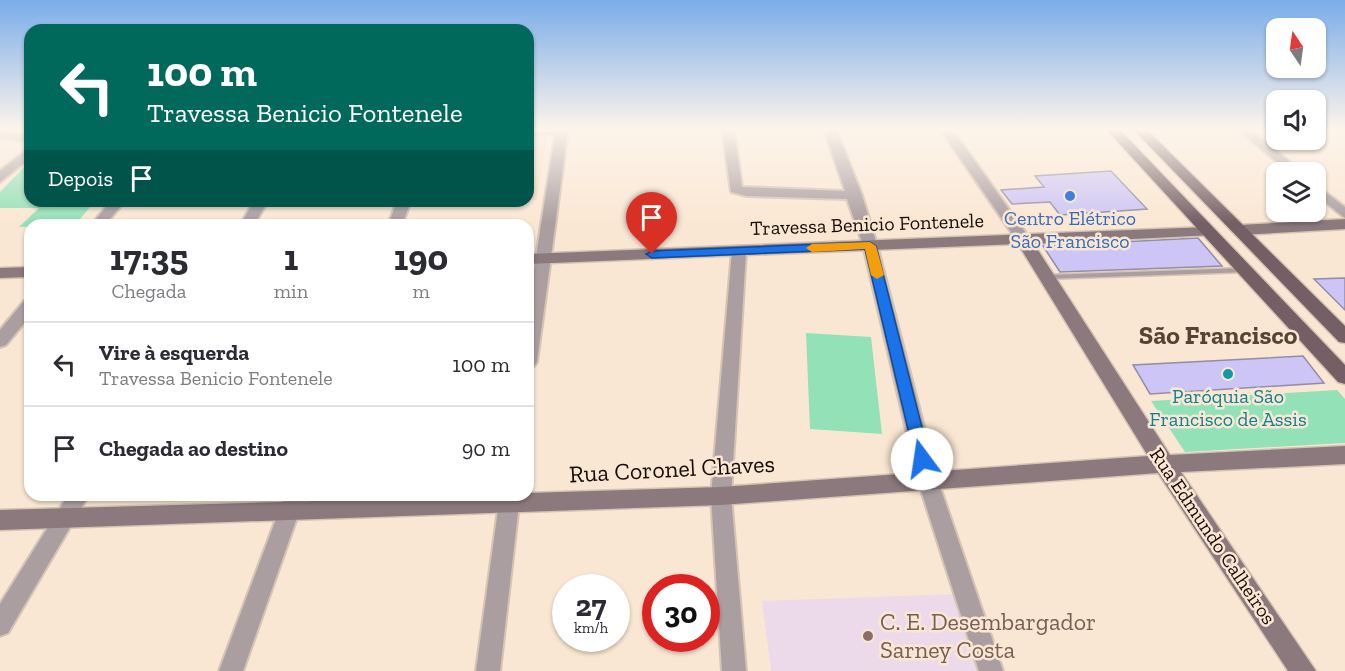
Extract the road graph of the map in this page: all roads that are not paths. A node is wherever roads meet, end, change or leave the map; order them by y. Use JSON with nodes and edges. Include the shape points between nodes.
{"nodes":[{"id":1,"x":20,"y":160,"type":"edge"},
{"id":2,"x":556,"y":160,"type":"edge"},
{"id":3,"x":732,"y":160,"type":"edge"},
{"id":4,"x":842,"y":160,"type":"edge"},
{"id":5,"x":968,"y":160,"type":"edge"},
{"id":6,"x":1141,"y":160,"type":"edge"},
{"id":7,"x":1170,"y":160,"type":"edge"},
{"id":8,"x":0,"y":178,"type":"edge"},
{"id":9,"x":855,"y":195,"type":"junction"},
{"id":10,"x":1326,"y":198,"type":"edge"},
{"id":11,"x":113,"y":207,"type":"edge"},
{"id":12,"x":1345,"y":214,"type":"edge"},
{"id":13,"x":103,"y":219,"type":"edge"},
{"id":14,"x":1345,"y":224,"type":"edge"},
{"id":15,"x":1239,"y":230,"type":"junction"},
{"id":16,"x":1208,"y":232,"type":"junction"},
{"id":17,"x":1023,"y":239,"type":"junction"},
{"id":18,"x":870,"y":246,"type":"junction"},
{"id":19,"x":739,"y":251,"type":"junction"},
{"id":20,"x":535,"y":259,"type":"edge"},
{"id":21,"x":1245,"y":270,"type":"junction"},
{"id":22,"x":24,"y":272,"type":"edge"},
{"id":23,"x":0,"y":273,"type":"edge"},
{"id":24,"x":1046,"y":277,"type":"junction"},
{"id":25,"x":24,"y":312,"type":"edge"},
{"id":26,"x":1345,"y":337,"type":"edge"},
{"id":27,"x":0,"y":341,"type":"edge"},
{"id":28,"x":1345,"y":377,"type":"edge"},
{"id":29,"x":1345,"y":455,"type":"edge"},
{"id":30,"x":1164,"y":464,"type":"junction"},
{"id":31,"x":928,"y":481,"type":"junction"},
{"id":32,"x":721,"y":496,"type":"junction"},
{"id":33,"x":534,"y":499,"type":"edge"},
{"id":34,"x":75,"y":501,"type":"edge"},
{"id":35,"x":400,"y":501,"type":"edge"},
{"id":36,"x":509,"y":501,"type":"edge"},
{"id":37,"x":292,"y":503,"type":"edge"},
{"id":38,"x":65,"y":517,"type":"junction"},
{"id":39,"x":0,"y":519,"type":"edge"},
{"id":40,"x":0,"y":625,"type":"edge"},
{"id":41,"x":231,"y":671,"type":"edge"},
{"id":42,"x":488,"y":671,"type":"edge"},
{"id":43,"x":734,"y":671,"type":"edge"},
{"id":44,"x":991,"y":671,"type":"edge"},
{"id":45,"x":1302,"y":671,"type":"edge"}],
"edges":[{"from":1,"to":8,"type":"street"},
{"from":2,"to":20,"type":"street"},
{"from":3,"to":9,"type":"street","via":[[736,189]]},
{"from":4,"to":9,"type":"street"},
{"from":5,"to":17,"type":"street","name":"Rua Edmundo Calheiros"},
{"from":6,"to":16,"type":"main road"},
{"from":7,"to":15,"type":"main road"},
{"from":9,"to":18,"type":"street"},
{"from":10,"to":12,"type":"street"},
{"from":11,"to":13,"type":"street"},
{"from":14,"to":15,"type":"street"},
{"from":15,"to":26,"type":"main road"},
{"from":16,"to":17,"type":"street","name":"Travessa Benicio Fontenele"},
{"from":16,"to":21,"type":"main road"},
{"from":17,"to":18,"type":"street","name":"Travessa Benicio Fontenele"},
{"from":17,"to":24,"type":"street","name":"Rua Edmundo Calheiros"},
{"from":18,"to":19,"type":"street","name":"Travessa Benicio Fontenele"},
{"from":18,"to":31,"type":"street"},
{"from":19,"to":20,"type":"street","name":"Travessa Benicio Fontenele"},
{"from":19,"to":32,"type":"street"},
{"from":21,"to":24,"type":"lane"},
{"from":21,"to":28,"type":"main road"},
{"from":22,"to":23,"type":"street"},
{"from":24,"to":30,"type":"street","name":"Rua Edmundo Calheiros"},
{"from":25,"to":27,"type":"street"},
{"from":29,"to":30,"type":"street","name":"Rua Coronel Chaves"},
{"from":30,"to":31,"type":"street","name":"Rua Coronel Chaves"},
{"from":30,"to":45,"type":"street","name":"Rua Edmundo Calheiros"},
{"from":31,"to":32,"type":"street","name":"Rua Coronel Chaves"},
{"from":31,"to":44,"type":"street"},
{"from":32,"to":33,"type":"street","name":"Rua Coronel Chaves"},
{"from":32,"to":43,"type":"street"},
{"from":34,"to":38,"type":"street"},
{"from":35,"to":37,"type":"street","name":"Rua Coronel Chaves"},
{"from":36,"to":42,"type":"street"},
{"from":37,"to":38,"type":"street","name":"Rua Coronel Chaves"},
{"from":37,"to":41,"type":"street"},
{"from":38,"to":39,"type":"street","name":"Rua Coronel Chaves"},
{"from":38,"to":40,"type":"street"}]}
